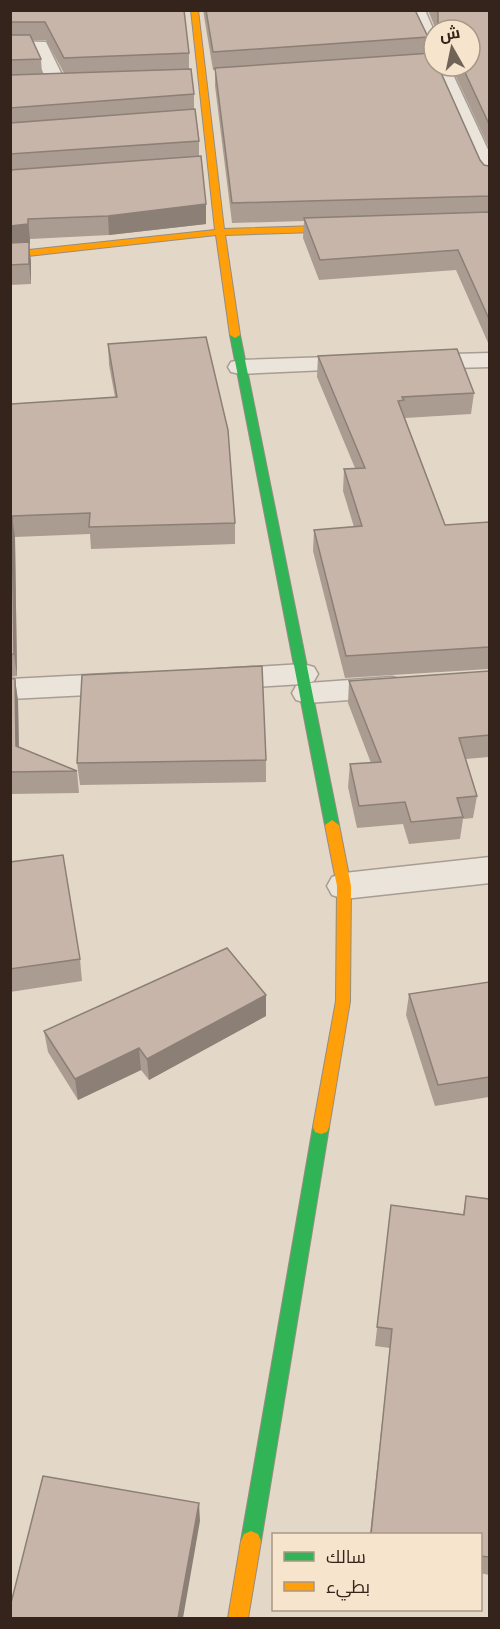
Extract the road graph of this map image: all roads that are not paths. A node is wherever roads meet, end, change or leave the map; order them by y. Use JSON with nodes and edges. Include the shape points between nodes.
{"nodes":[{"id":1,"x":194,"y":10,"type":"edge"},
{"id":2,"x":416,"y":10,"type":"edge"},
{"id":3,"x":422,"y":28,"type":"edge"},
{"id":4,"x":10,"y":46,"type":"edge"},
{"id":5,"x":226,"y":77,"type":"edge"},
{"id":6,"x":441,"y":78,"type":"edge"},
{"id":7,"x":202,"y":79,"type":"junction"},
{"id":8,"x":180,"y":80,"type":"edge"},
{"id":9,"x":79,"y":83,"type":"edge"},
{"id":10,"x":57,"y":84,"type":"junction"},
{"id":11,"x":34,"y":85,"type":"edge"},
{"id":12,"x":206,"y":120,"type":"junction"},
{"id":13,"x":183,"y":122,"type":"edge"},
{"id":14,"x":212,"y":167,"type":"junction"},
{"id":15,"x":188,"y":168,"type":"edge"},
{"id":16,"x":489,"y":178,"type":"edge"},
{"id":17,"x":361,"y":227,"type":"edge"},
{"id":18,"x":220,"y":232,"type":"junction"},
{"id":19,"x":10,"y":255,"type":"edge"},
{"id":20,"x":489,"y":360,"type":"edge"},
{"id":21,"x":240,"y":367,"type":"junction"},
{"id":22,"x":186,"y":680,"type":"edge"},
{"id":23,"x":151,"y":682,"type":"edge"},
{"id":24,"x":305,"y":684,"type":"junction"},
{"id":25,"x":421,"y":685,"type":"edge"},
{"id":26,"x":10,"y":689,"type":"edge"},
{"id":27,"x":489,"y":870,"type":"edge"},
{"id":28,"x":344,"y":886,"type":"junction"},
{"id":29,"x":238,"y":1618,"type":"edge"}],
"edges":[{"from":1,"to":7,"type":"street"},
{"from":2,"to":3,"type":"street"},
{"from":4,"to":10,"type":"street","via":[[40,46]]},
{"from":5,"to":7,"type":"street"},
{"from":6,"to":16,"type":"street"},
{"from":7,"to":8,"type":"street"},
{"from":7,"to":12,"type":"street"},
{"from":9,"to":10,"type":"street"},
{"from":10,"to":11,"type":"street"},
{"from":12,"to":13,"type":"street"},
{"from":12,"to":14,"type":"street"},
{"from":14,"to":15,"type":"street"},
{"from":14,"to":18,"type":"street"},
{"from":17,"to":18,"type":"street"},
{"from":18,"to":19,"type":"street"},
{"from":18,"to":21,"type":"street"},
{"from":20,"to":21,"type":"street"},
{"from":21,"to":24,"type":"street"},
{"from":22,"to":24,"type":"street"},
{"from":23,"to":26,"type":"street"},
{"from":24,"to":25,"type":"street"},
{"from":24,"to":28,"type":"street"},
{"from":27,"to":28,"type":"street"},
{"from":28,"to":29,"type":"street","via":[[342,1001]]}]}
